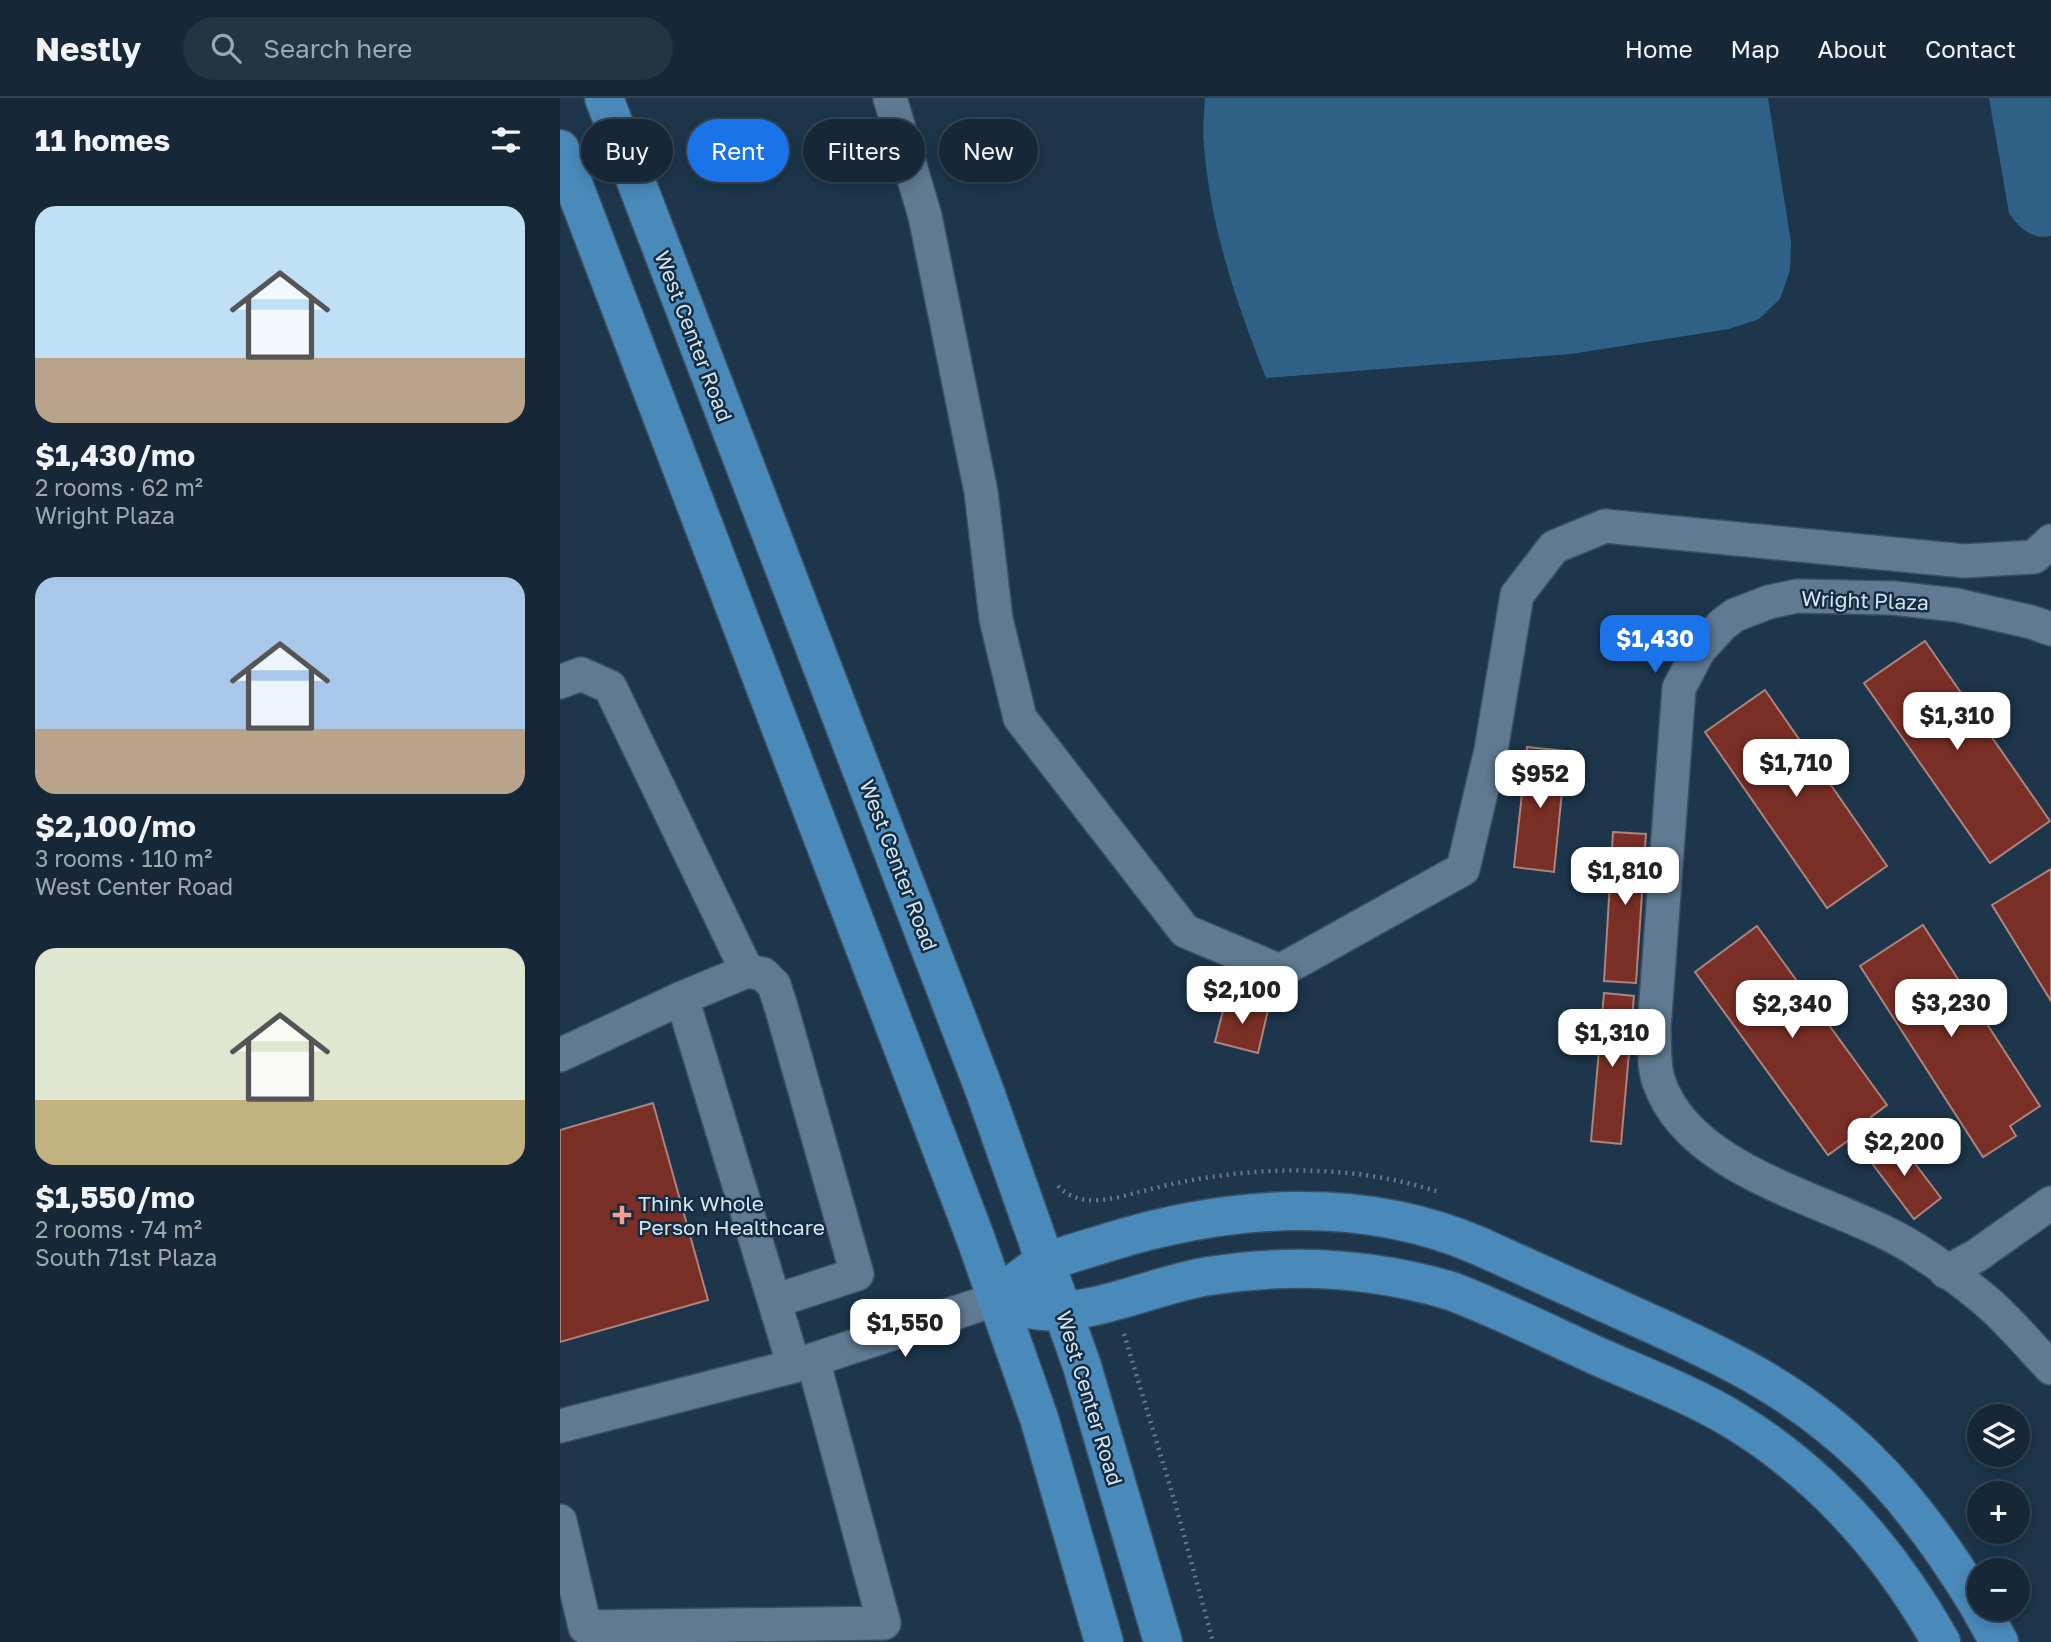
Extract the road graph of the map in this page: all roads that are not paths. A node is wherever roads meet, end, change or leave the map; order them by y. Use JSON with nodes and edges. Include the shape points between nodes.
{"nodes":[{"id":1,"x":604,"y":98,"type":"edge"},
{"id":2,"x":890,"y":98,"type":"edge"},
{"id":3,"x":560,"y":149,"type":"edge"},
{"id":4,"x":2051,"y":541,"type":"edge"},
{"id":5,"x":2051,"y":629,"type":"edge"},
{"id":6,"x":560,"y":682,"type":"edge"},
{"id":7,"x":747,"y":971,"type":"junction"},
{"id":8,"x":682,"y":998,"type":"junction"},
{"id":9,"x":560,"y":1055,"type":"edge"},
{"id":10,"x":2051,"y":1203,"type":"edge"},
{"id":11,"x":1046,"y":1264,"type":"junction"},
{"id":12,"x":1947,"y":1272,"type":"junction"},
{"id":13,"x":997,"y":1299,"type":"junction"},
{"id":14,"x":775,"y":1301,"type":"junction"},
{"id":15,"x":1063,"y":1311,"type":"junction"},
{"id":16,"x":804,"y":1363,"type":"junction"},
{"id":17,"x":2051,"y":1368,"type":"edge"},
{"id":18,"x":560,"y":1426,"type":"edge"},
{"id":19,"x":560,"y":1521,"type":"edge"},
{"id":20,"x":1967,"y":1587,"type":"edge"},
{"id":21,"x":1988,"y":1621,"type":"edge"},
{"id":22,"x":573,"y":1628,"type":"edge"},
{"id":23,"x":1104,"y":1642,"type":"edge"},
{"id":24,"x":1163,"y":1642,"type":"edge"},
{"id":25,"x":1941,"y":1642,"type":"edge"},
{"id":26,"x":1999,"y":1642,"type":"edge"}],
"edges":[{"from":1,"to":11,"type":"main road","name":"West Center Road","via":[[984,1089]]},
{"from":2,"to":4,"type":"street","via":[[925,216],[981,492],[996,619],[1020,718],[1185,932],[1280,971],[1463,869],[1491,750],[1517,595],[1554,547],[1605,526],[1964,561],[2034,556]]},
{"from":3,"to":13,"type":"main road"},
{"from":5,"to":12,"type":"street","name":"Wright Plaza","via":[[1956,605],[1797,596],[1769,602],[1723,624],[1699,650],[1679,688],[1654,1029],[1658,1080],[1672,1108],[1701,1140],[1735,1166],[1860,1219]]},
{"from":6,"to":7,"type":"street","via":[[581,674],[610,687]]},
{"from":7,"to":8,"type":"street"},
{"from":7,"to":14,"type":"street","via":[[763,974],[774,985],[857,1274]]},
{"from":8,"to":9,"type":"street"},
{"from":8,"to":14,"type":"street"},
{"from":10,"to":12,"type":"street"},
{"from":11,"to":13,"type":"main road"},
{"from":11,"to":15,"type":"main road","name":"West Center Road"},
{"from":11,"to":20,"type":"main road","via":[[1194,1220],[1256,1212],[1358,1214],[1400,1220],[1462,1238],[1728,1359],[1796,1401],[1852,1445],[1898,1491]]},
{"from":12,"to":17,"type":"street","name":"Wright Plaza","via":[[1995,1308]]},
{"from":13,"to":15,"type":"main road","via":[[1028,1309]]},
{"from":13,"to":16,"type":"street"},
{"from":13,"to":23,"type":"main road","via":[[1039,1419]]},
{"from":14,"to":16,"type":"street"},
{"from":15,"to":24,"type":"main road","name":"West Center Road"},
{"from":15,"to":25,"type":"main road","via":[[1204,1276],[1259,1270],[1354,1272],[1445,1289],[1705,1405],[1773,1447],[1818,1483],[1859,1525],[1893,1567]]},
{"from":16,"to":18,"type":"street"},
{"from":16,"to":22,"type":"street","via":[[884,1623]]},
{"from":19,"to":22,"type":"street"},
{"from":21,"to":26,"type":"main road"}]}
